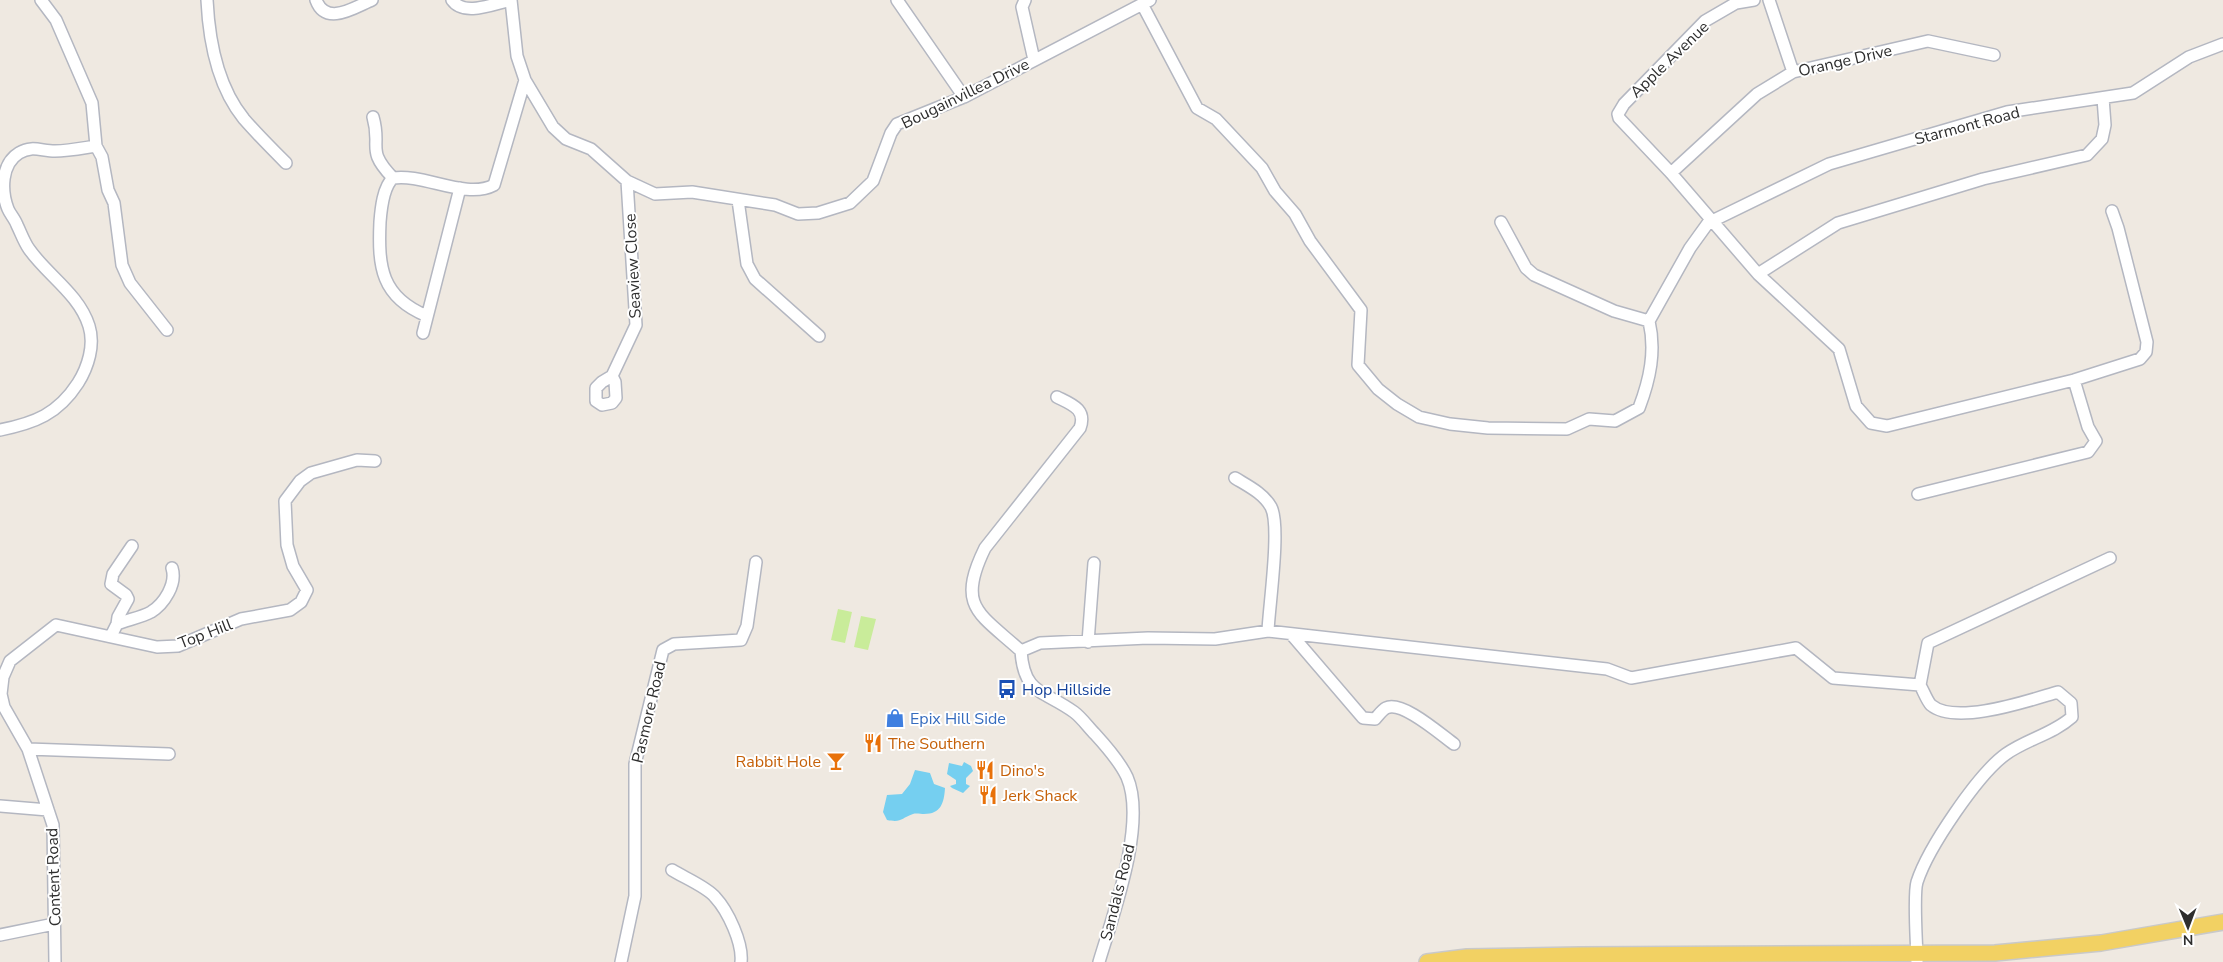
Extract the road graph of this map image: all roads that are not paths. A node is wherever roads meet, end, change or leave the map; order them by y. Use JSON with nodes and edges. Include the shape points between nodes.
{"nodes":[{"id":1,"x":41,"y":0,"type":"edge"},
{"id":2,"x":207,"y":0,"type":"edge"},
{"id":3,"x":316,"y":0,"type":"edge"},
{"id":4,"x":372,"y":0,"type":"edge"},
{"id":5,"x":452,"y":0,"type":"edge"},
{"id":6,"x":511,"y":0,"type":"edge"},
{"id":7,"x":897,"y":0,"type":"edge"},
{"id":8,"x":1025,"y":0,"type":"edge"},
{"id":9,"x":1754,"y":0,"type":"edge"},
{"id":10,"x":1769,"y":0,"type":"edge"},
{"id":11,"x":1146,"y":2,"type":"edge"},
{"id":12,"x":2223,"y":44,"type":"edge"},
{"id":13,"x":1994,"y":54,"type":"dead end"},
{"id":14,"x":1034,"y":60,"type":"junction"},
{"id":15,"x":1793,"y":72,"type":"junction"},
{"id":16,"x":525,"y":80,"type":"junction"},
{"id":17,"x":964,"y":97,"type":"junction"},
{"id":18,"x":2103,"y":98,"type":"junction"},
{"id":19,"x":373,"y":117,"type":"dead end"},
{"id":20,"x":96,"y":146,"type":"junction"},
{"id":21,"x":286,"y":164,"type":"dead end"},
{"id":22,"x":1672,"y":173,"type":"junction"},
{"id":23,"x":393,"y":178,"type":"junction"},
{"id":24,"x":627,"y":181,"type":"junction"},
{"id":25,"x":460,"y":188,"type":"junction"},
{"id":26,"x":738,"y":200,"type":"junction"},
{"id":27,"x":2112,"y":211,"type":"dead end"},
{"id":28,"x":1713,"y":221,"type":"junction"},
{"id":29,"x":1501,"y":222,"type":"dead end"},
{"id":30,"x":1758,"y":274,"type":"junction"},
{"id":31,"x":427,"y":316,"type":"junction"},
{"id":32,"x":1649,"y":321,"type":"junction"},
{"id":33,"x":167,"y":330,"type":"dead end"},
{"id":34,"x":423,"y":333,"type":"dead end"},
{"id":35,"x":819,"y":336,"type":"dead end"},
{"id":36,"x":612,"y":376,"type":"dead end"},
{"id":37,"x":2074,"y":380,"type":"junction"},
{"id":38,"x":1057,"y":397,"type":"dead end"},
{"id":39,"x":0,"y":430,"type":"edge"},
{"id":40,"x":375,"y":460,"type":"dead end"},
{"id":41,"x":1235,"y":478,"type":"dead end"},
{"id":42,"x":1918,"y":494,"type":"dead end"},
{"id":43,"x":132,"y":546,"type":"dead end"},
{"id":44,"x":2110,"y":558,"type":"dead end"},
{"id":45,"x":756,"y":562,"type":"dead end"},
{"id":46,"x":1094,"y":563,"type":"dead end"},
{"id":47,"x":172,"y":568,"type":"dead end"},
{"id":48,"x":117,"y":624,"type":"junction"},
{"id":49,"x":1268,"y":631,"type":"junction"},
{"id":50,"x":1291,"y":634,"type":"junction"},
{"id":51,"x":111,"y":636,"type":"junction"},
{"id":52,"x":1088,"y":642,"type":"junction"},
{"id":53,"x":1021,"y":651,"type":"junction"},
{"id":54,"x":1920,"y":685,"type":"junction"},
{"id":55,"x":1454,"y":744,"type":"dead end"},
{"id":56,"x":28,"y":749,"type":"junction"},
{"id":57,"x":169,"y":754,"type":"dead end"},
{"id":58,"x":0,"y":806,"type":"edge"},
{"id":59,"x":48,"y":810,"type":"junction"},
{"id":60,"x":672,"y":870,"type":"dead end"},
{"id":61,"x":2223,"y":922,"type":"edge"},
{"id":62,"x":54,"y":924,"type":"junction"},
{"id":63,"x":0,"y":935,"type":"edge"},
{"id":64,"x":1917,"y":958,"type":"edge"},
{"id":65,"x":55,"y":962,"type":"edge"},
{"id":66,"x":621,"y":962,"type":"edge"},
{"id":67,"x":741,"y":962,"type":"edge"},
{"id":68,"x":1099,"y":962,"type":"edge"},
{"id":69,"x":1427,"y":962,"type":"edge"}],
"edges":[{"from":1,"to":20,"type":"street","via":[[56,20],[92,103]]},
{"from":2,"to":21,"type":"street","via":[[213,53],[227,92],[243,118]]},
{"from":3,"to":4,"type":"street","via":[[327,12],[338,14]]},
{"from":5,"to":6,"type":"street","via":[[458,8],[466,10]]},
{"from":6,"to":16,"type":"street","name":"Bougainvillea Drive","via":[[517,56]]},
{"from":7,"to":17,"type":"street"},
{"from":8,"to":14,"type":"street","via":[[1022,7]]},
{"from":9,"to":22,"type":"street","name":"Apple Avenue","via":[[1736,3],[1705,22],[1624,104],[1618,114],[1618,118]]},
{"from":10,"to":15,"type":"street"},
{"from":11,"to":14,"type":"street","name":"Bougainvillea Drive"},
{"from":11,"to":32,"type":"street","via":[[1197,108],[1216,120],[1262,168],[1361,310],[1358,365],[1378,389],[1397,404],[1419,417],[1488,428],[1567,429],[1589,419],[1615,421],[1639,408],[1648,383],[1653,353]]},
{"from":12,"to":18,"type":"street","name":"Starmont Road","via":[[2189,57],[2133,93]]},
{"from":13,"to":15,"type":"street","name":"Orange Drive","via":[[1928,41]]},
{"from":14,"to":17,"type":"street","name":"Bougainvillea Drive"},
{"from":15,"to":22,"type":"street","name":"Orange Drive","via":[[1757,94]]},
{"from":16,"to":24,"type":"street","name":"Bougainvillea Drive","via":[[553,128],[566,139],[591,150]]},
{"from":16,"to":25,"type":"street","via":[[494,185],[483,189]]},
{"from":17,"to":26,"type":"street","name":"Bougainvillea Drive","via":[[897,124],[873,181],[850,203],[818,213],[798,214],[775,205]]},
{"from":18,"to":28,"type":"street","name":"Starmont Road","via":[[2007,112],[1829,164]]},
{"from":18,"to":30,"type":"street","via":[[2105,125],[2102,139],[2086,155],[1983,179],[1838,223]]},
{"from":19,"to":23,"type":"street","via":[[379,164]]},
{"from":20,"to":33,"type":"street","via":[[114,203],[122,265],[130,283]]},
{"from":20,"to":39,"type":"street","via":[[53,152],[42,148],[27,149],[17,154],[6,170],[4,192],[8,209],[28,248],[77,302],[90,326],[90,342],[89,363],[74,390],[61,404],[44,418]]},
{"from":22,"to":28,"type":"street"},
{"from":23,"to":25,"type":"street"},
{"from":23,"to":31,"type":"street","via":[[381,208],[379,254],[383,274],[409,309]]},
{"from":24,"to":26,"type":"street","name":"Bougainvillea Drive","via":[[655,194],[692,192]]},
{"from":24,"to":36,"type":"street","name":"Seaview Close","via":[[636,324]]},
{"from":25,"to":31,"type":"street"},
{"from":26,"to":35,"type":"street","via":[[747,264],[755,279]]},
{"from":27,"to":37,"type":"street","via":[[2147,342],[2146,352],[2140,359]]},
{"from":28,"to":30,"type":"street"},
{"from":28,"to":32,"type":"street","via":[[1708,223],[1690,248]]},
{"from":29,"to":32,"type":"street","via":[[1526,268],[1534,275],[1614,311]]},
{"from":30,"to":37,"type":"street","via":[[1839,349],[1856,406],[1871,423],[1887,426]]},
{"from":31,"to":34,"type":"street"},
{"from":37,"to":42,"type":"street","via":[[2088,427],[2096,441],[2088,452]]},
{"from":38,"to":53,"type":"street","via":[[1080,411],[1080,428],[985,548],[975,568],[971,597],[979,612]]},
{"from":40,"to":51,"type":"street","name":"Top Hill","via":[[356,460],[311,473],[300,481],[285,501],[287,544],[306,590],[301,602],[290,610],[241,619],[178,646],[157,647]]},
{"from":41,"to":49,"type":"street","via":[[1262,496],[1272,508],[1274,532]]},
{"from":43,"to":48,"type":"street","via":[[113,574],[111,584],[128,599]]},
{"from":44,"to":54,"type":"street","via":[[1928,643]]},
{"from":45,"to":66,"type":"street","name":"Pasmore Road","via":[[741,640],[674,644],[663,650],[635,764],[635,896]]},
{"from":46,"to":52,"type":"street"},
{"from":47,"to":48,"type":"street","via":[[174,574],[167,596],[150,612]]},
{"from":48,"to":51,"type":"street"},
{"from":49,"to":50,"type":"street"},
{"from":49,"to":52,"type":"street","via":[[1215,639],[1148,638]]},
{"from":50,"to":54,"type":"street","via":[[1607,669],[1631,678],[1796,648],[1833,678]]},
{"from":50,"to":55,"type":"street","via":[[1363,718],[1375,719],[1386,708],[1397,706]]},
{"from":51,"to":56,"type":"street","name":"Top Hill","via":[[56,625],[10,661],[0,694]]},
{"from":52,"to":53,"type":"street","via":[[1040,643]]},
{"from":53,"to":68,"type":"street","name":"Sandals Road","via":[[1022,670],[1031,685],[1075,713],[1102,742],[1126,777],[1133,805],[1132,833],[1127,866]]},
{"from":54,"to":64,"type":"street","via":[[1931,705],[1954,714],[2005,708],[2058,692],[2071,703],[2072,717],[2060,728],[2020,743],[1992,764],[1963,802],[1916,883]]},
{"from":56,"to":57,"type":"street"},
{"from":56,"to":59,"type":"street","name":"Top Hill"},
{"from":58,"to":59,"type":"street","name":"Content Road"},
{"from":59,"to":62,"type":"street","name":"Content Road","via":[[54,835]]},
{"from":60,"to":67,"type":"street","via":[[715,896],[738,937]]},
{"from":61,"to":64,"type":"main road","via":[[2102,943]]},
{"from":62,"to":63,"type":"street"},
{"from":62,"to":65,"type":"street","name":"Content Road"},
{"from":64,"to":69,"type":"main road","via":[[1578,955],[1466,957]]}]}
